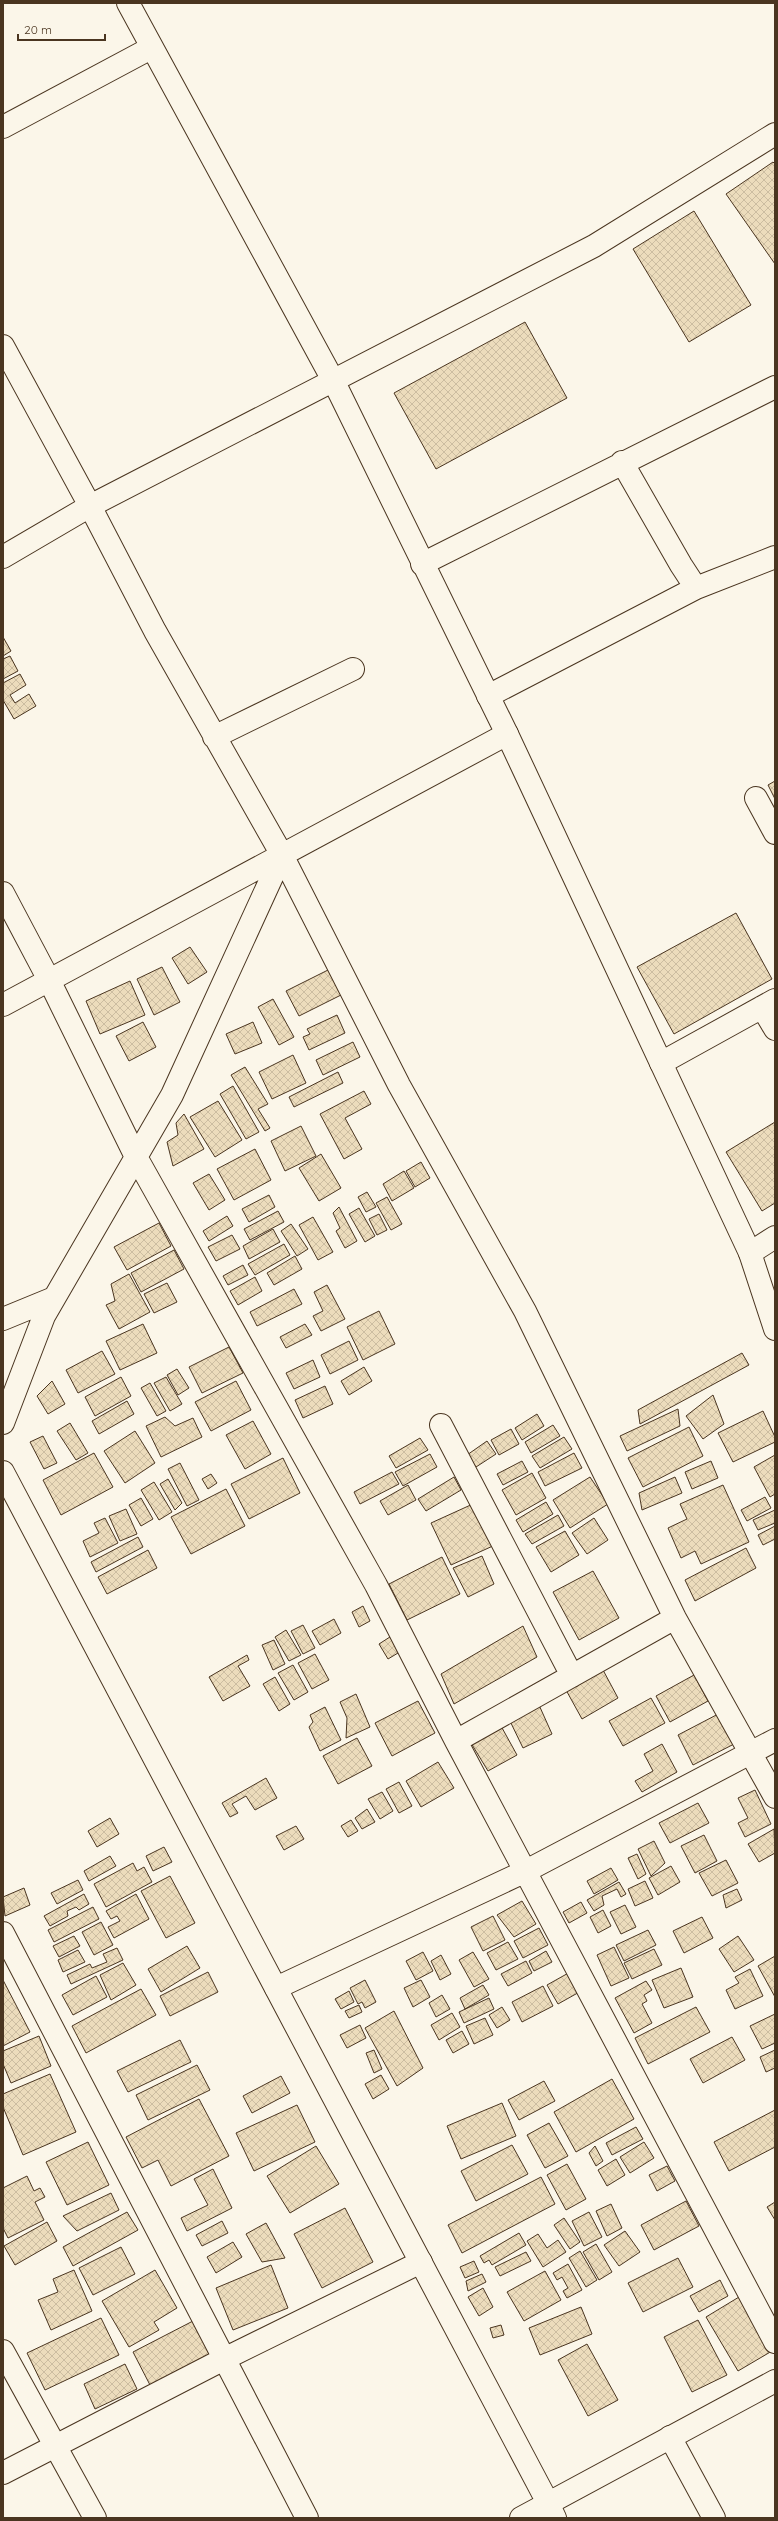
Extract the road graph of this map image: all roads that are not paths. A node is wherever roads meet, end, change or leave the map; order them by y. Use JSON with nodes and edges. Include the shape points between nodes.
{"nodes":[{"id":1,"x":128,"y":3,"type":"edge"},
{"id":2,"x":151,"y":48,"type":"junction"},
{"id":3,"x":3,"y":127,"type":"edge"},
{"id":4,"x":775,"y":134,"type":"edge"},
{"id":5,"x":3,"y":346,"type":"edge"},
{"id":6,"x":334,"y":382,"type":"junction"},
{"id":7,"x":775,"y":387,"type":"edge"},
{"id":8,"x":622,"y":462,"type":"junction"},
{"id":9,"x":90,"y":506,"type":"junction"},
{"id":10,"x":3,"y":557,"type":"edge"},
{"id":11,"x":775,"y":557,"type":"edge"},
{"id":12,"x":422,"y":564,"type":"junction"},
{"id":13,"x":696,"y":588,"type":"junction"},
{"id":14,"x":354,"y":669,"type":"dead end"},
{"id":15,"x":488,"y":696,"type":"junction"},
{"id":16,"x":507,"y":734,"type":"junction"},
{"id":17,"x":214,"y":737,"type":"junction"},
{"id":18,"x":756,"y":798,"type":"dead end"},
{"id":19,"x":775,"y":833,"type":"edge"},
{"id":20,"x":282,"y":855,"type":"junction"},
{"id":21,"x":3,"y":893,"type":"edge"},
{"id":22,"x":49,"y":980,"type":"junction"},
{"id":23,"x":769,"y":1004,"type":"edge"},
{"id":24,"x":3,"y":1005,"type":"edge"},
{"id":25,"x":775,"y":1029,"type":"edge"},
{"id":26,"x":662,"y":1063,"type":"junction"},
{"id":27,"x":135,"y":1155,"type":"junction"},
{"id":28,"x":775,"y":1237,"type":"edge"},
{"id":29,"x":750,"y":1253,"type":"junction"},
{"id":30,"x":54,"y":1298,"type":"junction"},
{"id":31,"x":3,"y":1319,"type":"edge"},
{"id":32,"x":775,"y":1329,"type":"edge"},
{"id":33,"x":3,"y":1423,"type":"edge"},
{"id":34,"x":442,"y":1425,"type":"dead end"},
{"id":35,"x":3,"y":1472,"type":"edge"},
{"id":36,"x":675,"y":1618,"type":"junction"},
{"id":37,"x":572,"y":1676,"type":"junction"},
{"id":38,"x":775,"y":1740,"type":"edge"},
{"id":39,"x":456,"y":1741,"type":"junction"},
{"id":40,"x":751,"y":1752,"type":"junction"},
{"id":41,"x":775,"y":1797,"type":"edge"},
{"id":42,"x":526,"y":1871,"type":"junction"},
{"id":43,"x":3,"y":1933,"type":"edge"},
{"id":44,"x":276,"y":1988,"type":"junction"},
{"id":45,"x":421,"y":2262,"type":"junction"},
{"id":46,"x":775,"y":2342,"type":"edge"},
{"id":47,"x":3,"y":2351,"type":"edge"},
{"id":48,"x":224,"y":2359,"type":"junction"},
{"id":49,"x":775,"y":2381,"type":"edge"},
{"id":50,"x":670,"y":2437,"type":"junction"},
{"id":51,"x":56,"y":2446,"type":"junction"},
{"id":52,"x":3,"y":2473,"type":"edge"},
{"id":53,"x":551,"y":2510,"type":"edge"},
{"id":54,"x":95,"y":2518,"type":"edge"},
{"id":55,"x":307,"y":2518,"type":"edge"},
{"id":56,"x":521,"y":2518,"type":"edge"},
{"id":57,"x":714,"y":2518,"type":"edge"}],
"edges":[{"from":1,"to":2,"type":"street"},
{"from":2,"to":3,"type":"street"},
{"from":2,"to":6,"type":"street"},
{"from":4,"to":6,"type":"street","via":[[594,246]]},
{"from":5,"to":9,"type":"street"},
{"from":6,"to":9,"type":"street"},
{"from":6,"to":12,"type":"street"},
{"from":7,"to":8,"type":"street"},
{"from":8,"to":12,"type":"street"},
{"from":8,"to":13,"type":"street"},
{"from":9,"to":10,"type":"street"},
{"from":9,"to":17,"type":"street"},
{"from":11,"to":13,"type":"street"},
{"from":12,"to":15,"type":"street"},
{"from":13,"to":15,"type":"street"},
{"from":14,"to":17,"type":"street"},
{"from":15,"to":16,"type":"street"},
{"from":16,"to":20,"type":"street"},
{"from":16,"to":26,"type":"street"},
{"from":17,"to":20,"type":"street"},
{"from":18,"to":19,"type":"street"},
{"from":20,"to":22,"type":"street"},
{"from":20,"to":27,"type":"street","via":[[172,1095]]},
{"from":20,"to":36,"type":"street","via":[[399,1085],[525,1311]]},
{"from":21,"to":22,"type":"street"},
{"from":22,"to":24,"type":"street"},
{"from":22,"to":27,"type":"street"},
{"from":23,"to":25,"type":"street"},
{"from":23,"to":26,"type":"street"},
{"from":26,"to":29,"type":"street"},
{"from":27,"to":30,"type":"street"},
{"from":27,"to":39,"type":"street","via":[[376,1585]]},
{"from":28,"to":29,"type":"street"},
{"from":29,"to":32,"type":"street"},
{"from":30,"to":31,"type":"street"},
{"from":30,"to":33,"type":"street","via":[[44,1316]]},
{"from":34,"to":37,"type":"street"},
{"from":35,"to":44,"type":"street"},
{"from":36,"to":37,"type":"street"},
{"from":36,"to":40,"type":"street"},
{"from":37,"to":39,"type":"street"},
{"from":38,"to":40,"type":"street"},
{"from":39,"to":42,"type":"street"},
{"from":40,"to":41,"type":"street"},
{"from":40,"to":42,"type":"street"},
{"from":42,"to":44,"type":"street"},
{"from":42,"to":46,"type":"street"},
{"from":43,"to":48,"type":"street"},
{"from":44,"to":45,"type":"street"},
{"from":45,"to":48,"type":"street"},
{"from":45,"to":53,"type":"street"},
{"from":47,"to":51,"type":"street"},
{"from":48,"to":51,"type":"street"},
{"from":48,"to":55,"type":"street"},
{"from":49,"to":50,"type":"street"},
{"from":50,"to":53,"type":"street"},
{"from":50,"to":57,"type":"street"},
{"from":51,"to":52,"type":"street"},
{"from":51,"to":54,"type":"street"},
{"from":53,"to":56,"type":"street"}]}
